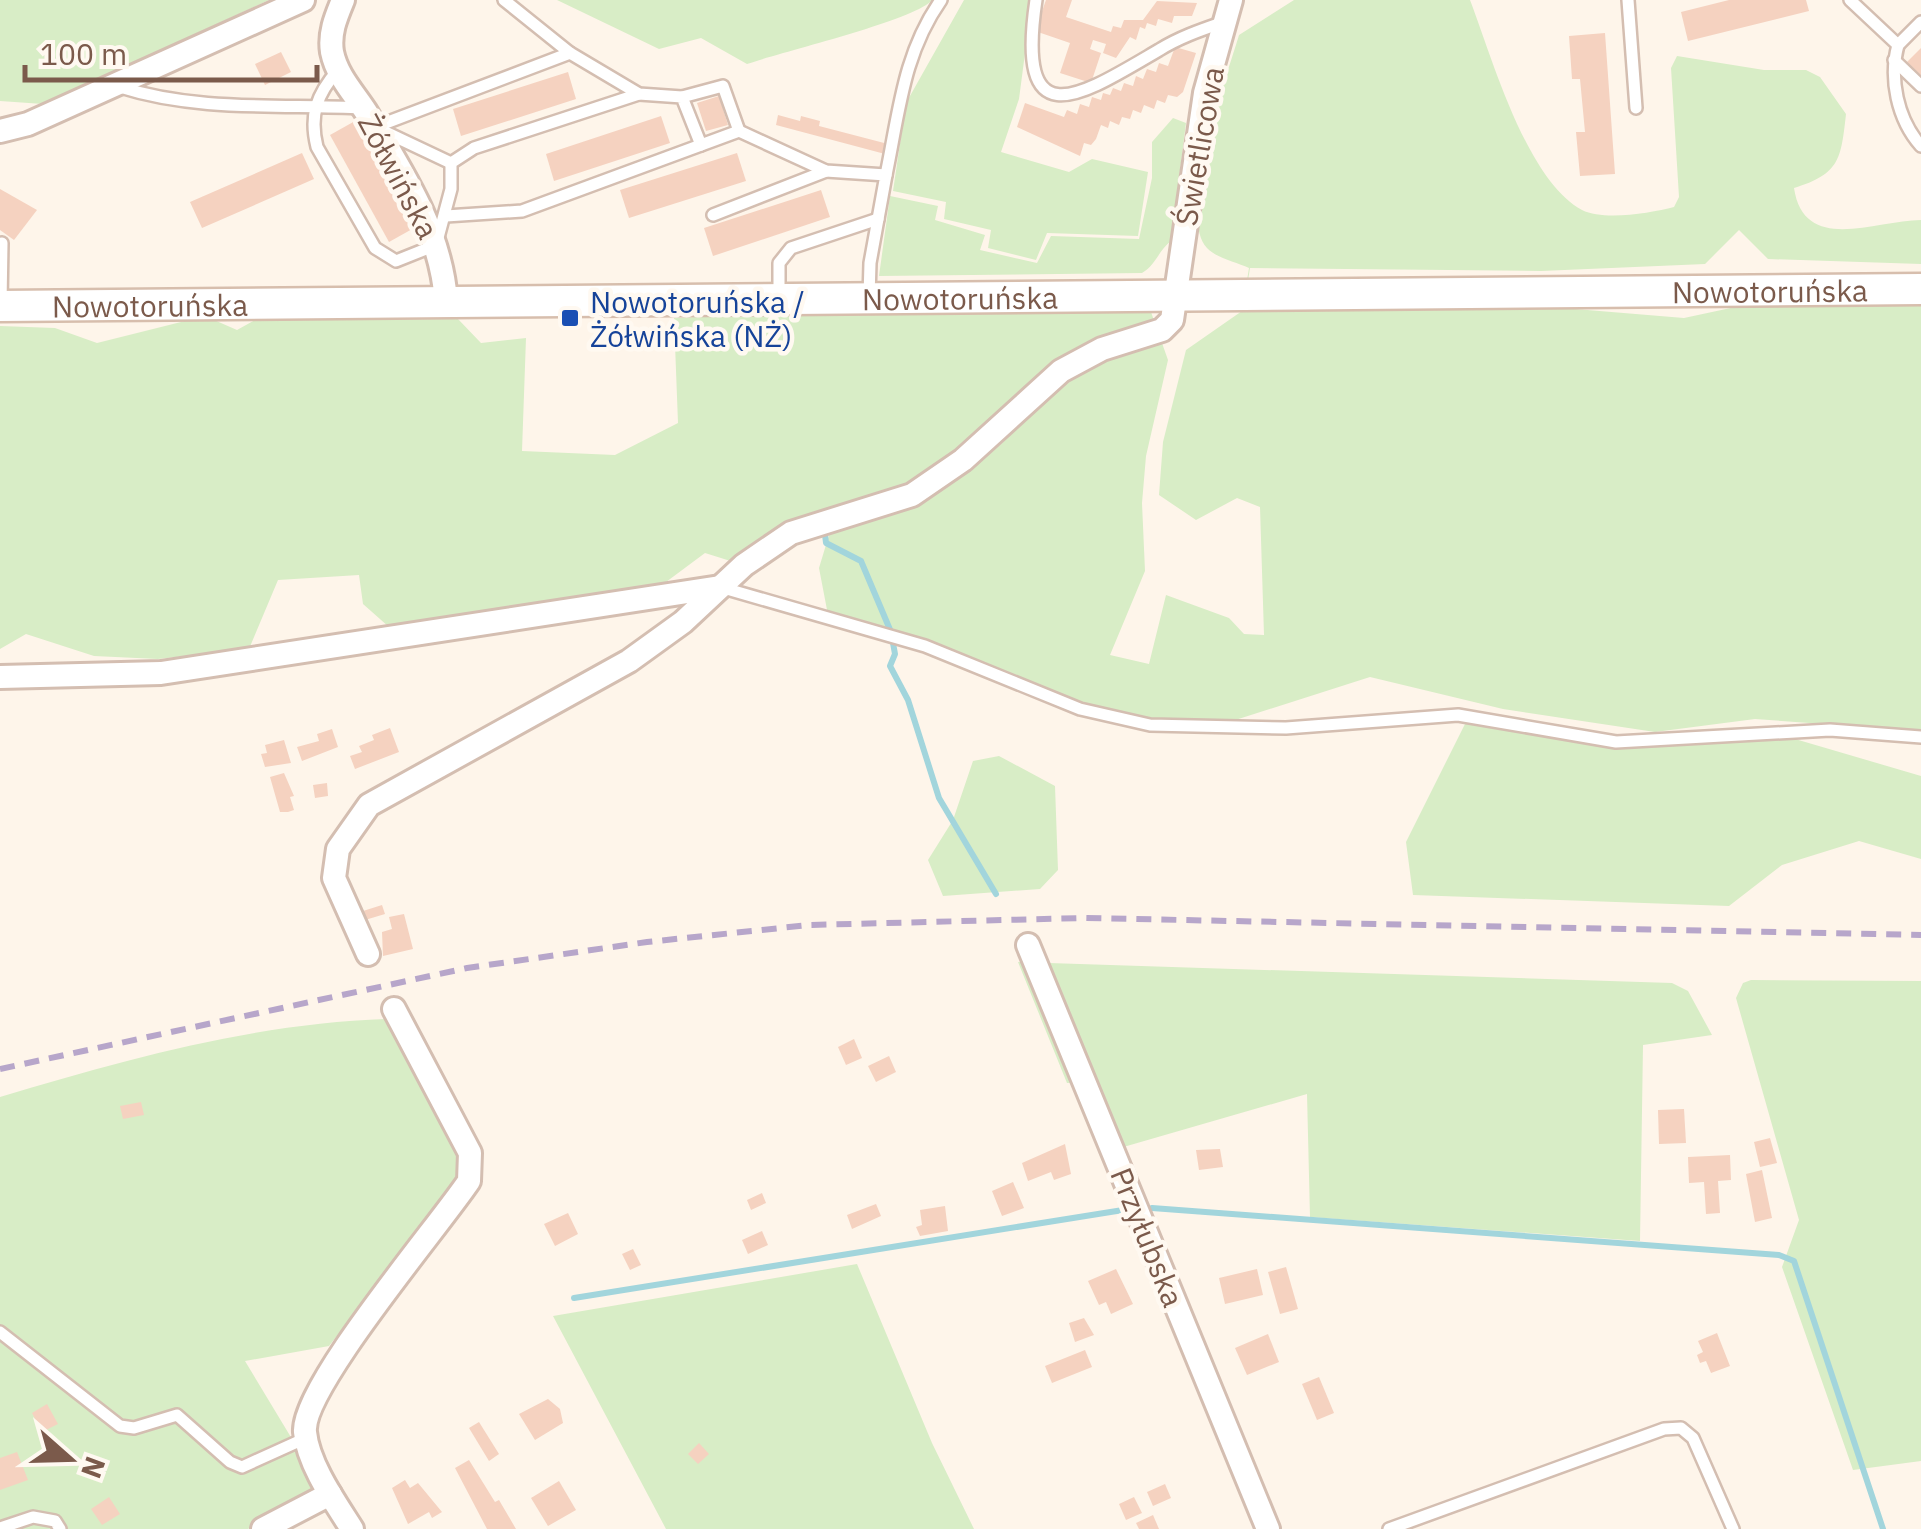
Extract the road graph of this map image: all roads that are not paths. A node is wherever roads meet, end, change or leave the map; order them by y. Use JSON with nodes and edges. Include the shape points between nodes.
{"nodes":[{"id":1,"x":304,"y":0,"type":"edge"},
{"id":2,"x":344,"y":0,"type":"edge"},
{"id":3,"x":504,"y":0,"type":"edge"},
{"id":4,"x":941,"y":0,"type":"edge"},
{"id":5,"x":1036,"y":0,"type":"edge"},
{"id":6,"x":1628,"y":0,"type":"edge"},
{"id":7,"x":1850,"y":0,"type":"edge"},
{"id":8,"x":1223,"y":9,"type":"edge"},
{"id":9,"x":1921,"y":22,"type":"edge"},
{"id":10,"x":1898,"y":45,"type":"junction"},
{"id":11,"x":570,"y":53,"type":"junction"},
{"id":12,"x":1894,"y":60,"type":"junction"},
{"id":13,"x":338,"y":69,"type":"junction"},
{"id":14,"x":114,"y":85,"type":"junction"},
{"id":15,"x":1921,"y":86,"type":"edge"},
{"id":16,"x":639,"y":94,"type":"junction"},
{"id":17,"x":682,"y":97,"type":"junction"},
{"id":18,"x":315,"y":105,"type":"junction"},
{"id":19,"x":1636,"y":108,"type":"dead end"},
{"id":20,"x":369,"y":117,"type":"junction"},
{"id":21,"x":739,"y":130,"type":"junction"},
{"id":22,"x":0,"y":131,"type":"edge"},
{"id":23,"x":701,"y":145,"type":"junction"},
{"id":24,"x":1921,"y":146,"type":"edge"},
{"id":25,"x":451,"y":163,"type":"junction"},
{"id":26,"x":826,"y":171,"type":"junction"},
{"id":27,"x":886,"y":175,"type":"junction"},
{"id":28,"x":714,"y":214,"type":"dead end"},
{"id":29,"x":446,"y":216,"type":"junction"},
{"id":30,"x":878,"y":219,"type":"junction"},
{"id":31,"x":2,"y":244,"type":"edge"},
{"id":32,"x":436,"y":245,"type":"junction"},
{"id":33,"x":1921,"y":289,"type":"edge"},
{"id":34,"x":1178,"y":295,"type":"junction"},
{"id":35,"x":779,"y":298,"type":"junction"},
{"id":36,"x":870,"y":298,"type":"junction"},
{"id":37,"x":446,"y":301,"type":"junction"},
{"id":38,"x":0,"y":306,"type":"edge"},
{"id":39,"x":720,"y":586,"type":"junction"},
{"id":40,"x":0,"y":677,"type":"edge"},
{"id":41,"x":1921,"y":737,"type":"edge"},
{"id":42,"x":1028,"y":945,"type":"dead end"},
{"id":43,"x":368,"y":954,"type":"dead end"},
{"id":44,"x":394,"y":1009,"type":"dead end"},
{"id":45,"x":0,"y":1332,"type":"edge"},
{"id":46,"x":306,"y":1438,"type":"junction"},
{"id":47,"x":330,"y":1494,"type":"junction"},
{"id":48,"x":0,"y":1528,"type":"edge"},
{"id":49,"x":60,"y":1529,"type":"edge"},
{"id":50,"x":264,"y":1529,"type":"edge"},
{"id":51,"x":352,"y":1529,"type":"edge"},
{"id":52,"x":1268,"y":1529,"type":"edge"},
{"id":53,"x":1389,"y":1529,"type":"edge"},
{"id":54,"x":1733,"y":1529,"type":"edge"}],
"edges":[{"from":1,"to":14,"type":"street"},
{"from":2,"to":13,"type":"street","via":[[330,38]]},
{"from":3,"to":11,"type":"lane"},
{"from":4,"to":27,"type":"lane","via":[[923,25],[900,89]]},
{"from":5,"to":8,"type":"lane","via":[[1035,70],[1062,96],[1089,92]]},
{"from":6,"to":19,"type":"lane"},
{"from":7,"to":10,"type":"lane"},
{"from":8,"to":34,"type":"street","name":"Świetlicowa","via":[[1186,204]]},
{"from":9,"to":10,"type":"lane"},
{"from":10,"to":12,"type":"lane"},
{"from":11,"to":16,"type":"lane"},
{"from":11,"to":20,"type":"lane"},
{"from":12,"to":15,"type":"lane"},
{"from":12,"to":24,"type":"lane","via":[[1902,112]]},
{"from":13,"to":18,"type":"lane"},
{"from":13,"to":20,"type":"street","name":"Żółwińska"},
{"from":14,"to":18,"type":"lane","via":[[195,103]]},
{"from":14,"to":22,"type":"street"},
{"from":16,"to":17,"type":"lane"},
{"from":16,"to":25,"type":"lane","via":[[474,148]]},
{"from":17,"to":21,"type":"lane","via":[[723,86]]},
{"from":17,"to":23,"type":"lane"},
{"from":18,"to":20,"type":"lane"},
{"from":18,"to":32,"type":"lane","via":[[317,147],[375,248],[396,261]]},
{"from":20,"to":25,"type":"lane"},
{"from":20,"to":32,"type":"street","name":"Żółwińska"},
{"from":21,"to":23,"type":"lane"},
{"from":21,"to":26,"type":"lane"},
{"from":23,"to":29,"type":"lane","via":[[522,210]]},
{"from":25,"to":29,"type":"lane"},
{"from":26,"to":27,"type":"lane"},
{"from":26,"to":28,"type":"lane"},
{"from":27,"to":30,"type":"lane"},
{"from":29,"to":32,"type":"lane"},
{"from":30,"to":35,"type":"lane","via":[[791,248],[779,263]]},
{"from":30,"to":36,"type":"lane"},
{"from":31,"to":38,"type":"lane"},
{"from":32,"to":37,"type":"street","name":"Żółwińska"},
{"from":33,"to":34,"type":"main road","name":"Nowotoruńska"},
{"from":34,"to":36,"type":"main road","name":"Nowotoruńska"},
{"from":34,"to":39,"type":"street","via":[[1162,330],[1061,371],[937,480],[912,495],[791,533]]},
{"from":35,"to":36,"type":"main road","name":"Nowotoruńska"},
{"from":35,"to":37,"type":"main road","name":"Nowotoruńska"},
{"from":37,"to":38,"type":"main road","name":"Nowotoruńska"},
{"from":39,"to":40,"type":"street","via":[[161,673]]},
{"from":39,"to":41,"type":"lane","via":[[925,646],[1080,708],[1150,725],[1286,728],[1458,715],[1616,742],[1830,730]]},
{"from":39,"to":43,"type":"street","via":[[629,661],[357,816],[338,849],[334,878]]},
{"from":42,"to":52,"type":"street","name":"Przyłubska"},
{"from":44,"to":46,"type":"street","via":[[470,1153],[469,1181],[338,1359],[308,1417]]},
{"from":45,"to":46,"type":"lane","via":[[120,1426],[178,1414],[242,1467]]},
{"from":46,"to":47,"type":"street"},
{"from":47,"to":50,"type":"street"},
{"from":47,"to":51,"type":"street"},
{"from":48,"to":49,"type":"lane","via":[[39,1516],[55,1520]]},
{"from":53,"to":54,"type":"lane","via":[[1664,1428],[1681,1428],[1693,1438]]}]}
